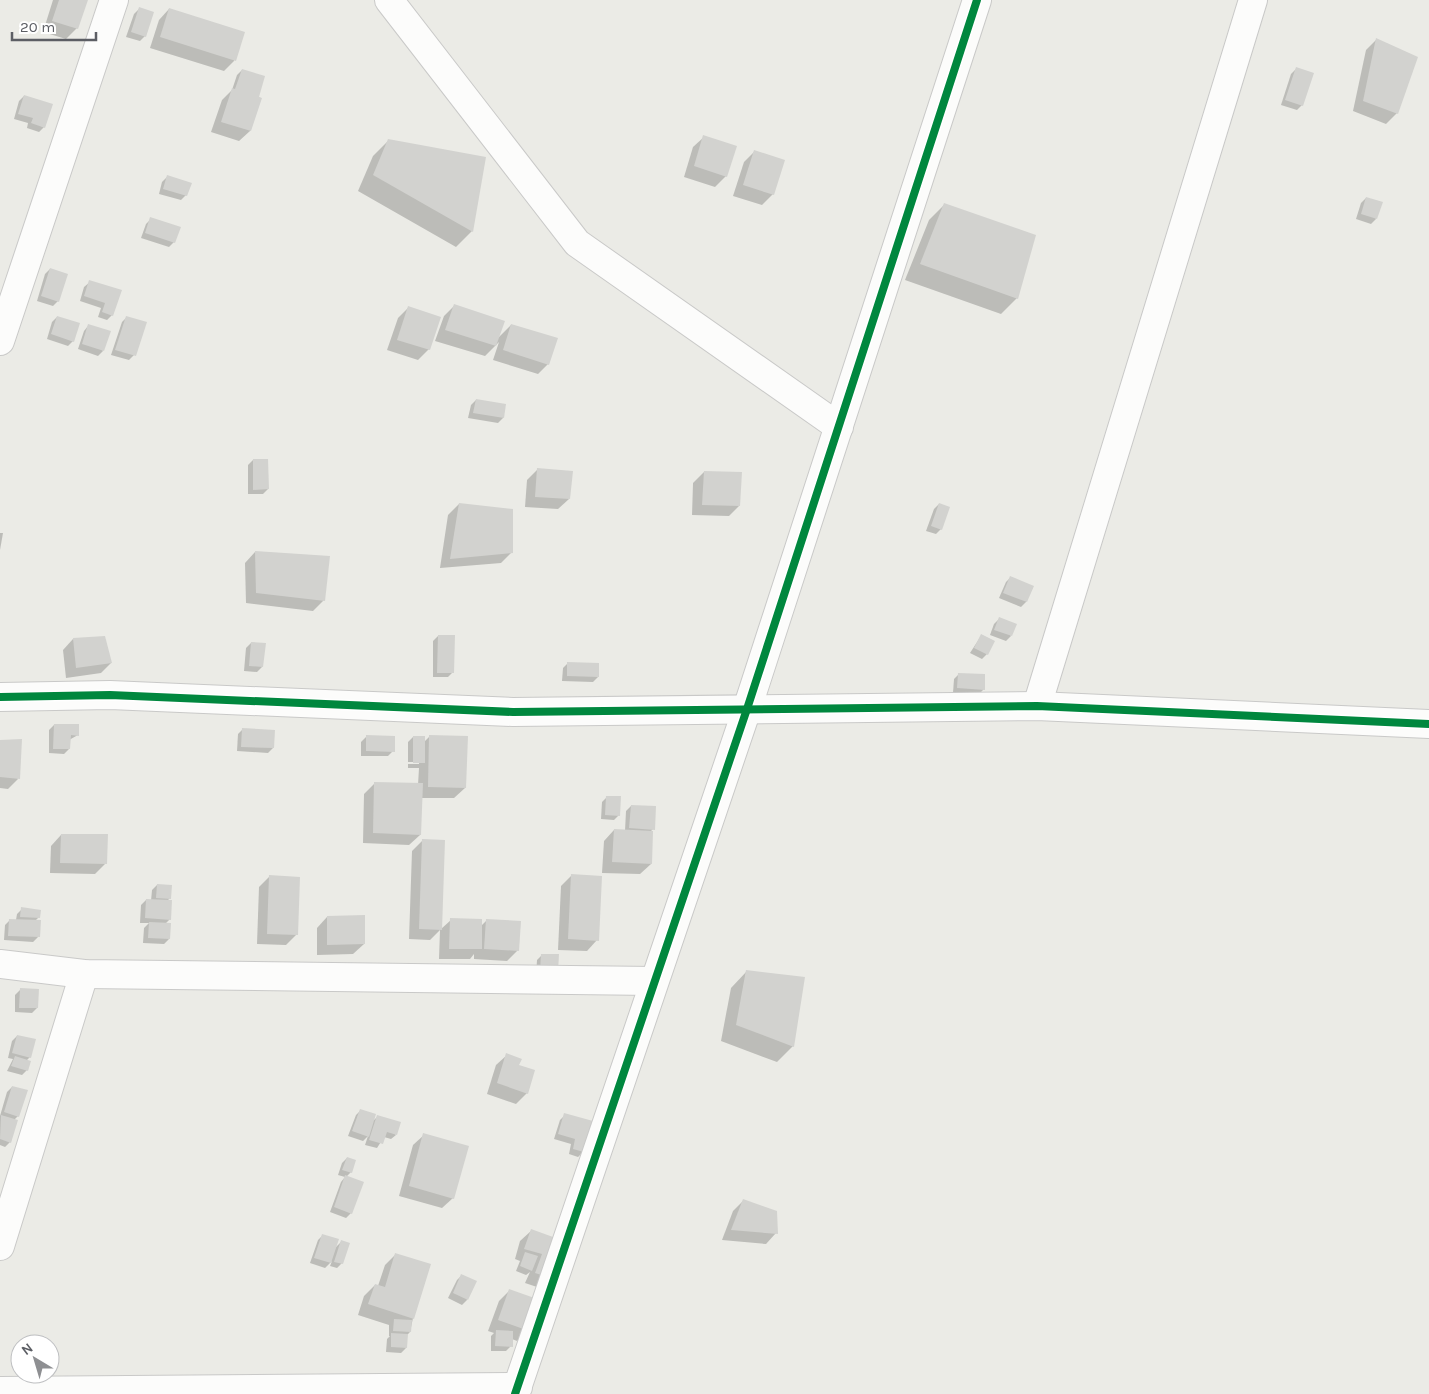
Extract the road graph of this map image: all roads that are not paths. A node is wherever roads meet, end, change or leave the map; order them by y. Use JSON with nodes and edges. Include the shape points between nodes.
{"nodes":[{"id":1,"x":114,"y":0,"type":"edge"},
{"id":2,"x":389,"y":0,"type":"edge"},
{"id":3,"x":977,"y":0,"type":"edge"},
{"id":4,"x":1253,"y":0,"type":"edge"},
{"id":5,"x":0,"y":341,"type":"edge"},
{"id":6,"x":839,"y":427,"type":"junction"},
{"id":7,"x":0,"y":697,"type":"edge"},
{"id":8,"x":1037,"y":706,"type":"junction"},
{"id":9,"x":747,"y":709,"type":"junction"},
{"id":10,"x":1429,"y":724,"type":"edge"},
{"id":11,"x":0,"y":964,"type":"edge"},
{"id":12,"x":84,"y":974,"type":"junction"},
{"id":13,"x":654,"y":981,"type":"junction"},
{"id":14,"x":0,"y":1246,"type":"edge"},
{"id":15,"x":0,"y":1390,"type":"edge"},
{"id":16,"x":517,"y":1390,"type":"edge"}],
"edges":[{"from":1,"to":5,"type":"street"},
{"from":2,"to":6,"type":"street","via":[[577,243]]},
{"from":3,"to":6,"type":"street"},
{"from":4,"to":8,"type":"street"},
{"from":6,"to":9,"type":"street"},
{"from":7,"to":9,"type":"street","via":[[110,695],[513,712]]},
{"from":8,"to":9,"type":"street"},
{"from":8,"to":10,"type":"street"},
{"from":9,"to":13,"type":"street"},
{"from":11,"to":12,"type":"street"},
{"from":12,"to":13,"type":"street"},
{"from":12,"to":14,"type":"street"},
{"from":13,"to":16,"type":"street"},
{"from":15,"to":16,"type":"street"}]}
